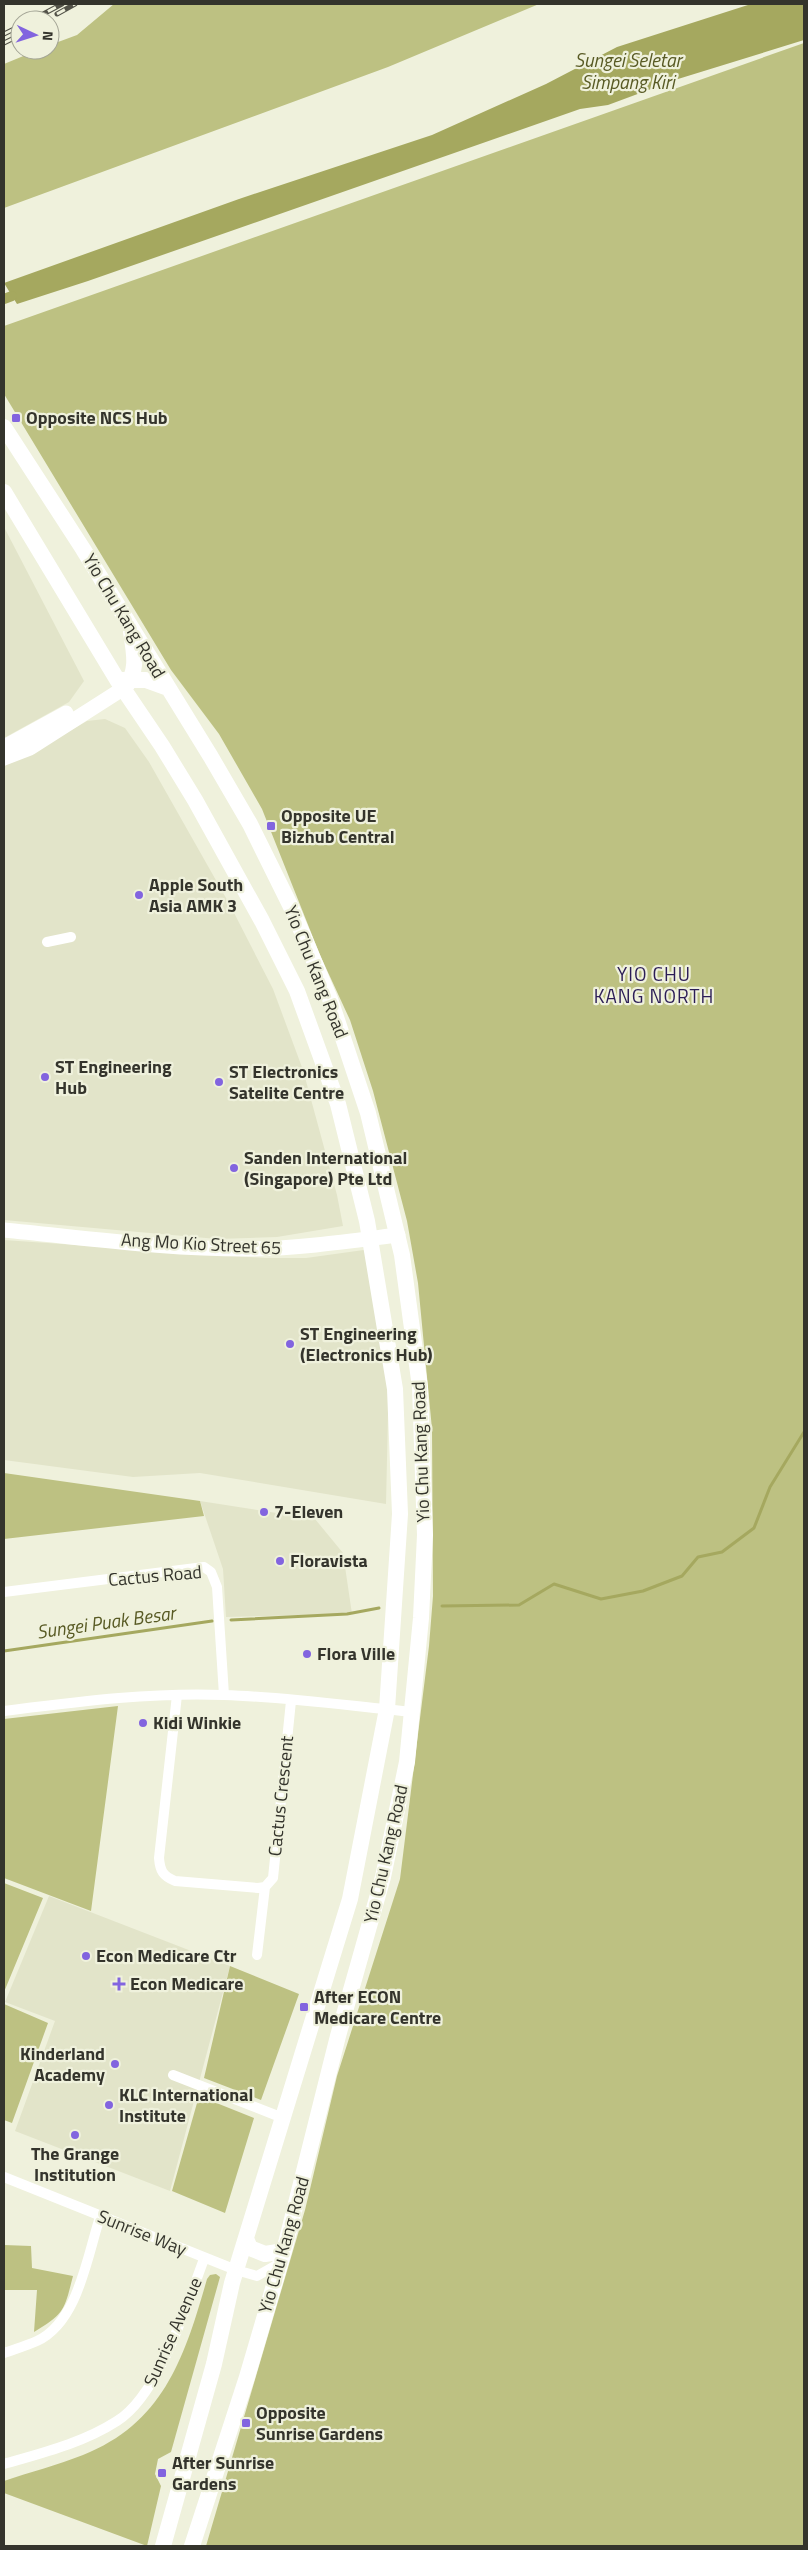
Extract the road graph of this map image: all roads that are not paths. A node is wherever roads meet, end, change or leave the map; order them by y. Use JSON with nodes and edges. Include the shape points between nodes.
{"nodes":[{"id":1,"x":4,"y":427,"type":"edge"},
{"id":2,"x":4,"y":492,"type":"edge"},
{"id":3,"x":130,"y":625,"type":"junction"},
{"id":4,"x":124,"y":683,"type":"junction"},
{"id":5,"x":168,"y":688,"type":"junction"},
{"id":6,"x":4,"y":747,"type":"edge"},
{"id":7,"x":4,"y":758,"type":"edge"},
{"id":8,"x":71,"y":937,"type":"dead end"},
{"id":9,"x":47,"y":942,"type":"dead end"},
{"id":10,"x":4,"y":1230,"type":"edge"},
{"id":11,"x":398,"y":1235,"type":"junction"},
{"id":12,"x":371,"y":1239,"type":"junction"},
{"id":13,"x":4,"y":1592,"type":"edge"},
{"id":14,"x":224,"y":1695,"type":"junction"},
{"id":15,"x":177,"y":1696,"type":"junction"},
{"id":16,"x":290,"y":1701,"type":"junction"},
{"id":17,"x":387,"y":1709,"type":"junction"},
{"id":18,"x":4,"y":1711,"type":"edge"},
{"id":19,"x":413,"y":1712,"type":"junction"},
{"id":20,"x":265,"y":1887,"type":"junction"},
{"id":21,"x":257,"y":1955,"type":"dead end"},
{"id":22,"x":310,"y":2036,"type":"junction"},
{"id":23,"x":338,"y":2036,"type":"junction"},
{"id":24,"x":173,"y":2075,"type":"dead end"},
{"id":25,"x":283,"y":2118,"type":"junction"},
{"id":26,"x":4,"y":2177,"type":"edge"},
{"id":27,"x":100,"y":2217,"type":"junction"},
{"id":28,"x":246,"y":2241,"type":"junction"},
{"id":29,"x":282,"y":2257,"type":"junction"},
{"id":30,"x":204,"y":2259,"type":"junction"},
{"id":31,"x":236,"y":2270,"type":"junction"},
{"id":32,"x":4,"y":2353,"type":"edge"},
{"id":33,"x":4,"y":2464,"type":"edge"},
{"id":34,"x":163,"y":2546,"type":"edge"},
{"id":35,"x":192,"y":2546,"type":"edge"}],
"edges":[{"from":1,"to":3,"type":"main road","name":"Yio Chu Kang Road"},
{"from":2,"to":4,"type":"main road","name":"Yio Chu Kang Road"},
{"from":3,"to":4,"type":"main road","via":[[134,658]]},
{"from":3,"to":5,"type":"main road","name":"Yio Chu Kang Road"},
{"from":4,"to":5,"type":"main road","via":[[146,680]]},
{"from":4,"to":6,"type":"street"},
{"from":4,"to":7,"type":"street","via":[[30,748]]},
{"from":4,"to":12,"type":"main road","name":"Yio Chu Kang Road","via":[[195,800],[297,991],[338,1104]]},
{"from":5,"to":11,"type":"main road","name":"Yio Chu Kang Road","via":[[250,824],[304,937],[330,999],[368,1113]]},
{"from":8,"to":9,"type":"street"},
{"from":10,"to":12,"type":"street","name":"Ang Mo Kio Street 65","via":[[226,1248],[289,1248]]},
{"from":11,"to":12,"type":"street","name":"Ang Mo Kio Street 65"},
{"from":11,"to":19,"type":"main road","name":"Yio Chu Kang Road","via":[[420,1387],[425,1488]]},
{"from":12,"to":17,"type":"main road","name":"Yio Chu Kang Road","via":[[395,1389],[399,1494],[396,1597]]},
{"from":13,"to":14,"type":"street","name":"Cactus Road","via":[[204,1567],[211,1572],[218,1587]]},
{"from":14,"to":15,"type":"street"},
{"from":14,"to":16,"type":"street"},
{"from":15,"to":18,"type":"street"},
{"from":15,"to":20,"type":"street","via":[[160,1868],[164,1875],[175,1881]]},
{"from":16,"to":17,"type":"street"},
{"from":16,"to":20,"type":"street","name":"Cactus Crescent","via":[[273,1878]]},
{"from":17,"to":19,"type":"street"},
{"from":17,"to":22,"type":"main road","name":"Yio Chu Kang Road","via":[[350,1899]]},
{"from":19,"to":23,"type":"main road","name":"Yio Chu Kang Road","via":[[407,1762],[383,1877]]},
{"from":20,"to":21,"type":"street","name":"Cactus Crescent"},
{"from":22,"to":23,"type":"main road","via":[[317,2026],[325,2024],[333,2027]]},
{"from":22,"to":25,"type":"main road","name":"Yio Chu Kang Road"},
{"from":23,"to":29,"type":"main road","name":"Yio Chu Kang Road"},
{"from":24,"to":25,"type":"street"},
{"from":25,"to":28,"type":"main road","name":"Yio Chu Kang Road"},
{"from":26,"to":27,"type":"street","name":"Sunrise Way"},
{"from":27,"to":30,"type":"street","name":"Sunrise Way"},
{"from":27,"to":32,"type":"street","via":[[70,2310],[38,2341]]},
{"from":28,"to":29,"type":"main road","via":[[250,2248]]},
{"from":28,"to":31,"type":"main road","name":"Yio Chu Kang Road"},
{"from":29,"to":31,"type":"street","name":"Sunrise Way","via":[[257,2276]]},
{"from":29,"to":35,"type":"main road","name":"Yio Chu Kang Road"},
{"from":30,"to":31,"type":"street","name":"Sunrise Way"},
{"from":30,"to":33,"type":"street","name":"Sunrise Avenue","via":[[187,2306],[149,2389],[125,2414],[71,2444]]},
{"from":31,"to":34,"type":"main road","name":"Yio Chu Kang Road","via":[[214,2364]]}]}
